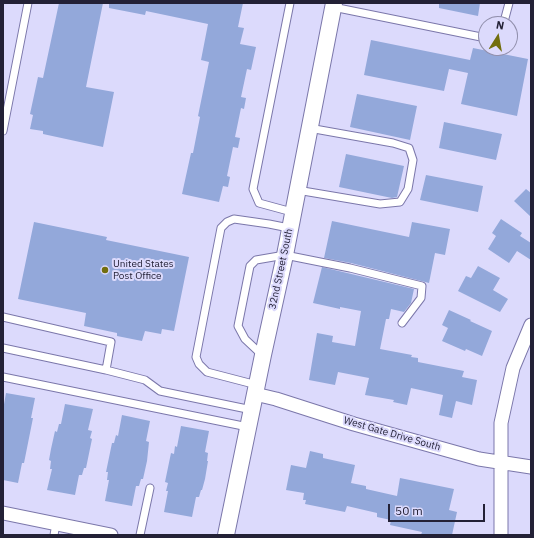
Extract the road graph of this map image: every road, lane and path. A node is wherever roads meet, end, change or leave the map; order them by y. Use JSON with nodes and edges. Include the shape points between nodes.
{"nodes":[{"id":1,"x":28,"y":3,"type":"edge"},
{"id":2,"x":290,"y":3,"type":"edge"},
{"id":3,"x":509,"y":3,"type":"edge"},
{"id":4,"x":333,"y":5,"type":"edge"},
{"id":5,"x":506,"y":16,"type":"edge"},
{"id":6,"x":478,"y":36,"type":"edge"},
{"id":7,"x":309,"y":128,"type":"junction"},
{"id":8,"x":3,"y":131,"type":"edge"},
{"id":9,"x":297,"y":190,"type":"junction"},
{"id":10,"x":292,"y":212,"type":"junction"},
{"id":11,"x":289,"y":228,"type":"junction"},
{"id":12,"x":285,"y":254,"type":"junction"},
{"id":13,"x":3,"y":317,"type":"edge"},
{"id":14,"x":402,"y":323,"type":"dead end"},
{"id":15,"x":531,"y":325,"type":"edge"},
{"id":16,"x":3,"y":348,"type":"edge"},
{"id":17,"x":263,"y":355,"type":"junction"},
{"id":18,"x":106,"y":370,"type":"junction"},
{"id":19,"x":3,"y":377,"type":"edge"},
{"id":20,"x":256,"y":390,"type":"junction"},
{"id":21,"x":252,"y":410,"type":"junction"},
{"id":22,"x":248,"y":427,"type":"junction"},
{"id":23,"x":502,"y":462,"type":"junction"},
{"id":24,"x":531,"y":467,"type":"edge"},
{"id":25,"x":150,"y":488,"type":"dead end"},
{"id":26,"x":3,"y":513,"type":"edge"},
{"id":27,"x":55,"y":529,"type":"edge"},
{"id":28,"x":111,"y":535,"type":"edge"},
{"id":29,"x":140,"y":535,"type":"edge"},
{"id":30,"x":226,"y":535,"type":"edge"},
{"id":31,"x":501,"y":535,"type":"edge"}],
"edges":[{"from":1,"to":8,"type":"lane"},
{"from":2,"to":10,"type":"lane","via":[[253,189],[259,203]]},
{"from":3,"to":5,"type":"lane"},
{"from":4,"to":6,"type":"lane"},
{"from":4,"to":7,"type":"street","name":"32nd Street South"},
{"from":7,"to":9,"type":"street","name":"32nd Street South"},
{"from":7,"to":9,"type":"lane","via":[[409,148],[413,160],[408,189],[400,202],[380,204]]},
{"from":9,"to":10,"type":"street","name":"32nd Street South"},
{"from":10,"to":11,"type":"street","name":"32nd Street South"},
{"from":11,"to":12,"type":"street","name":"32nd Street South"},
{"from":11,"to":20,"type":"lane","via":[[234,220],[221,228],[196,357],[207,372]]},
{"from":12,"to":14,"type":"lane","via":[[422,286],[421,298]]},
{"from":12,"to":17,"type":"street","name":"32nd Street South"},
{"from":12,"to":17,"type":"lane","via":[[256,260],[250,266],[238,326],[245,339]]},
{"from":13,"to":18,"type":"lane","via":[[111,342]]},
{"from":15,"to":23,"type":"street","via":[[513,368],[501,423]]},
{"from":16,"to":18,"type":"lane"},
{"from":17,"to":20,"type":"street","name":"32nd Street South"},
{"from":18,"to":21,"type":"lane","via":[[145,380],[160,391]]},
{"from":19,"to":22,"type":"lane"},
{"from":20,"to":21,"type":"street","name":"32nd Street South"},
{"from":20,"to":23,"type":"street","name":"West Gate Drive South","via":[[276,399],[376,430],[479,459]]},
{"from":21,"to":22,"type":"street","name":"32nd Street South"},
{"from":22,"to":30,"type":"street","name":"32nd Street South"},
{"from":23,"to":24,"type":"street","name":"West Gate Drive South"},
{"from":23,"to":31,"type":"street"},
{"from":25,"to":29,"type":"lane"},
{"from":26,"to":27,"type":"street"},
{"from":27,"to":28,"type":"street"}]}
